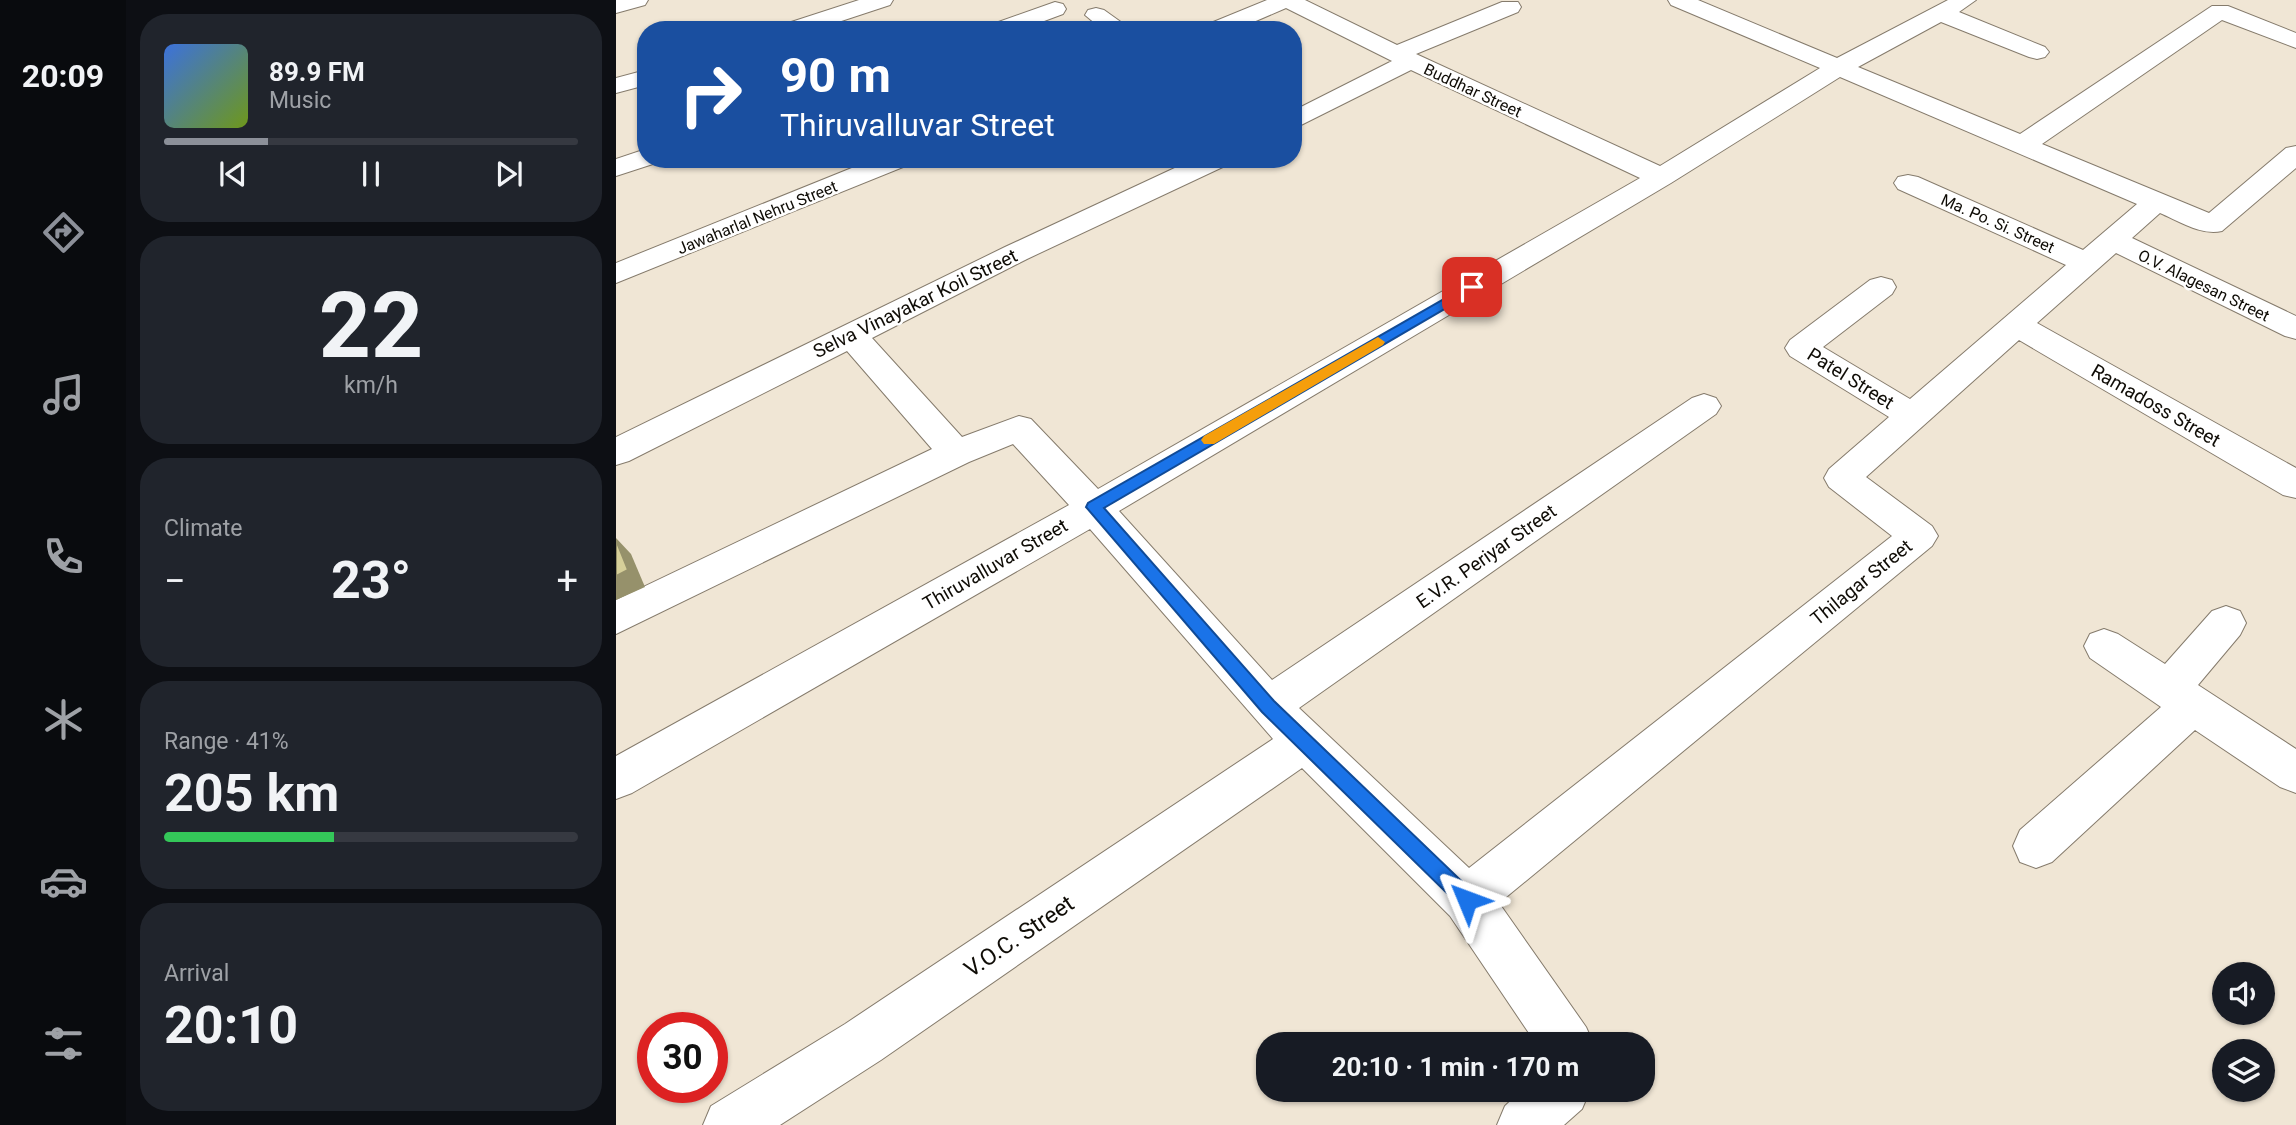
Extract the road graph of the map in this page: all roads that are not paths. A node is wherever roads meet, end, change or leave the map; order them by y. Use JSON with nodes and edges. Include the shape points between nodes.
{"nodes":[{"id":1,"x":637,"y":0,"type":"edge"},
{"id":2,"x":882,"y":0,"type":"edge"},
{"id":3,"x":1287,"y":0,"type":"edge"},
{"id":4,"x":1679,"y":0,"type":"edge"},
{"id":5,"x":1948,"y":5,"type":"edge"},
{"id":6,"x":616,"y":6,"type":"edge"},
{"id":7,"x":1510,"y":7,"type":"dead end"},
{"id":8,"x":1055,"y":9,"type":"dead end"},
{"id":9,"x":1096,"y":15,"type":"dead end"},
{"id":10,"x":818,"y":21,"type":"edge"},
{"id":11,"x":1022,"y":21,"type":"edge"},
{"id":12,"x":1106,"y":21,"type":"edge"},
{"id":13,"x":1236,"y":21,"type":"edge"},
{"id":14,"x":2296,"y":41,"type":"edge"},
{"id":15,"x":2037,"y":52,"type":"dead end"},
{"id":16,"x":1404,"y":58,"type":"junction"},
{"id":17,"x":1839,"y":67,"type":"junction"},
{"id":18,"x":637,"y":80,"type":"edge"},
{"id":19,"x":616,"y":86,"type":"edge"},
{"id":20,"x":1302,"y":116,"type":"edge"},
{"id":21,"x":2022,"y":145,"type":"junction"},
{"id":22,"x":2296,"y":154,"type":"edge"},
{"id":23,"x":637,"y":160,"type":"edge"},
{"id":24,"x":616,"y":168,"type":"edge"},
{"id":25,"x":876,"y":168,"type":"edge"},
{"id":26,"x":1198,"y":168,"type":"edge"},
{"id":27,"x":1661,"y":177,"type":"junction"},
{"id":28,"x":1908,"y":183,"type":"dead end"},
{"id":29,"x":2157,"y":201,"type":"junction"},
{"id":30,"x":2100,"y":252,"type":"junction"},
{"id":31,"x":616,"y":274,"type":"edge"},
{"id":32,"x":1881,"y":287,"type":"dead end"},
{"id":33,"x":2016,"y":325,"type":"junction"},
{"id":34,"x":2296,"y":329,"type":"edge"},
{"id":35,"x":851,"y":335,"type":"junction"},
{"id":36,"x":1704,"y":406,"type":"dead end"},
{"id":37,"x":1912,"y":416,"type":"junction"},
{"id":38,"x":616,"y":452,"type":"edge"},
{"id":39,"x":956,"y":453,"type":"junction"},
{"id":40,"x":2296,"y":485,"type":"edge"},
{"id":41,"x":1094,"y":507,"type":"junction"},
{"id":42,"x":616,"y":618,"type":"edge"},
{"id":43,"x":2226,"y":623,"type":"dead end"},
{"id":44,"x":2104,"y":646,"type":"dead end"},
{"id":45,"x":2181,"y":697,"type":"junction"},
{"id":46,"x":1268,"y":706,"type":"junction"},
{"id":47,"x":1305,"y":742,"type":"junction"},
{"id":48,"x":2296,"y":773,"type":"edge"},
{"id":49,"x":616,"y":779,"type":"edge"},
{"id":50,"x":2036,"y":846,"type":"dead end"},
{"id":51,"x":1467,"y":900,"type":"junction"},
{"id":52,"x":1560,"y":1032,"type":"edge"},
{"id":53,"x":1550,"y":1102,"type":"edge"},
{"id":54,"x":730,"y":1125,"type":"edge"},
{"id":55,"x":1524,"y":1125,"type":"edge"}],
"edges":[{"from":1,"to":6,"type":"street"},
{"from":2,"to":10,"type":"street"},
{"from":3,"to":13,"type":"street"},
{"from":3,"to":16,"type":"street","name":"Buddhar Street"},
{"from":4,"to":17,"type":"street"},
{"from":5,"to":15,"type":"street"},
{"from":5,"to":17,"type":"street","name":"Thiruvalluvar Street"},
{"from":7,"to":16,"type":"street"},
{"from":8,"to":11,"type":"street"},
{"from":9,"to":12,"type":"street"},
{"from":14,"to":21,"type":"street","via":[[2220,11]]},
{"from":16,"to":20,"type":"street"},
{"from":16,"to":27,"type":"street","name":"Buddhar Street"},
{"from":17,"to":21,"type":"street"},
{"from":17,"to":27,"type":"street","name":"Thiruvalluvar Street"},
{"from":18,"to":19,"type":"street"},
{"from":21,"to":29,"type":"street"},
{"from":22,"to":29,"type":"street","via":[[2213,225]]},
{"from":23,"to":24,"type":"street"},
{"from":25,"to":31,"type":"street","name":"Jawaharlal Nehru Street"},
{"from":26,"to":35,"type":"street","name":"Selva Vinayakar Koil Street"},
{"from":27,"to":41,"type":"street","name":"Thiruvalluvar Street"},
{"from":28,"to":30,"type":"street","name":"Ma. Po. Si. Street"},
{"from":29,"to":30,"type":"street","name":"Thilagar Street"},
{"from":30,"to":33,"type":"street","name":"Thilagar Street"},
{"from":30,"to":34,"type":"street","name":"O.V. Alagesan Street"},
{"from":32,"to":37,"type":"street","name":"Patel Street","via":[[1801,348]]},
{"from":33,"to":37,"type":"street","name":"Thilagar Street"},
{"from":33,"to":40,"type":"street","name":"Ramadoss Street"},
{"from":35,"to":38,"type":"street","name":"Selva Vinayakar Koil Street"},
{"from":35,"to":39,"type":"street"},
{"from":36,"to":46,"type":"street","name":"E.V.R. Periyar Street"},
{"from":37,"to":51,"type":"street","name":"Thilagar Street","via":[[1842,478],[1919,536]]},
{"from":39,"to":41,"type":"street","via":[[1019,428]]},
{"from":39,"to":42,"type":"street"},
{"from":41,"to":46,"type":"street"},
{"from":41,"to":49,"type":"street","name":"Thiruvalluvar Street"},
{"from":43,"to":45,"type":"street"},
{"from":44,"to":45,"type":"street"},
{"from":45,"to":48,"type":"street"},
{"from":45,"to":50,"type":"street"},
{"from":46,"to":47,"type":"street"},
{"from":47,"to":51,"type":"street"},
{"from":47,"to":54,"type":"street","name":"V.O.C. Street","via":[[863,1042]]},
{"from":51,"to":52,"type":"street"},
{"from":53,"to":55,"type":"street"}]}
